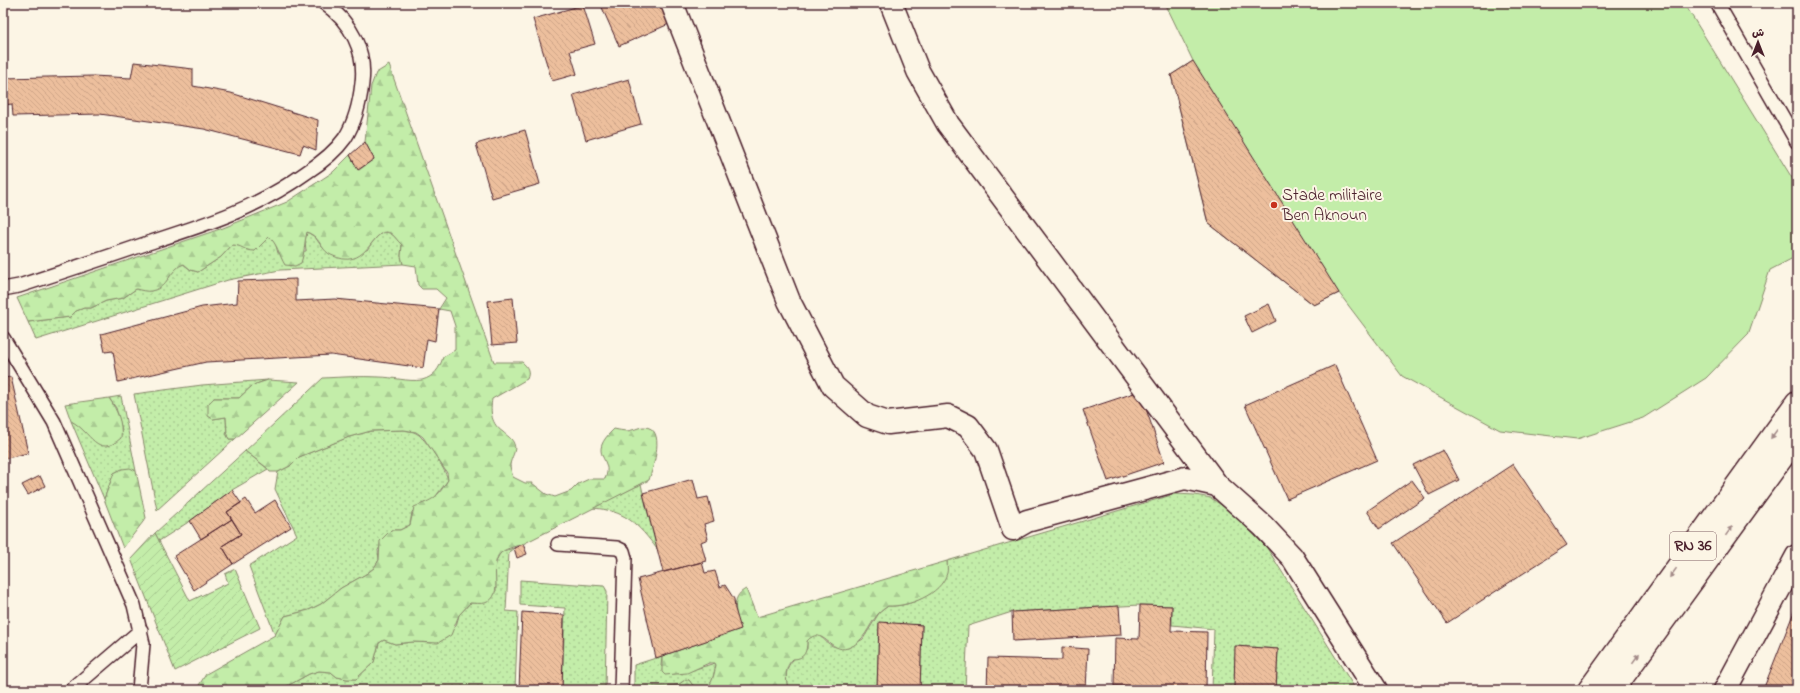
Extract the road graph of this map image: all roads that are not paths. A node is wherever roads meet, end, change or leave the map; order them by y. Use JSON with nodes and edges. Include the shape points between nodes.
{"nodes":[{"id":1,"x":324,"y":3,"type":"edge"},
{"id":2,"x":672,"y":3,"type":"edge"},
{"id":3,"x":891,"y":3,"type":"edge"},
{"id":4,"x":1717,"y":3,"type":"edge"},
{"id":5,"x":1797,"y":142,"type":"edge"},
{"id":6,"x":3,"y":289,"type":"edge"},
{"id":7,"x":3,"y":338,"type":"edge"},
{"id":8,"x":1797,"y":402,"type":"edge"},
{"id":9,"x":1797,"y":437,"type":"edge"},
{"id":10,"x":1217,"y":485,"type":"junction"},
{"id":11,"x":558,"y":544,"type":"dead end"},
{"id":12,"x":1797,"y":556,"type":"edge"},
{"id":13,"x":141,"y":630,"type":"junction"},
{"id":14,"x":71,"y":690,"type":"edge"},
{"id":15,"x":139,"y":690,"type":"edge"},
{"id":16,"x":621,"y":690,"type":"edge"},
{"id":17,"x":1376,"y":690,"type":"edge"},
{"id":18,"x":1589,"y":690,"type":"edge"},
{"id":19,"x":1613,"y":690,"type":"edge"},
{"id":20,"x":1725,"y":690,"type":"edge"}],
"edges":[{"from":1,"to":6,"type":"lane","via":[[350,29],[361,55],[363,72],[359,105],[351,127],[333,151],[290,184],[257,204],[224,218]]},
{"from":2,"to":10,"type":"street","via":[[789,301],[834,386],[867,416],[888,423],[948,416],[968,426],[986,450],[1013,528],[1027,521],[1185,478]]},
{"from":3,"to":10,"type":"street","via":[[918,71],[948,124]]},
{"from":4,"to":5,"type":"lane"},
{"from":7,"to":13,"type":"lane","via":[[54,422],[134,605]]},
{"from":8,"to":18,"type":"street","number":"RN 36","one_way":true},
{"from":19,"to":9,"type":"street","number":"RN 36","one_way":true},
{"from":10,"to":17,"type":"street","via":[[1263,526],[1292,557]]},
{"from":11,"to":16,"type":"lane","via":[[617,548],[623,551],[625,558]]},
{"from":12,"to":20,"type":"street"},
{"from":13,"to":14,"type":"lane"},
{"from":13,"to":15,"type":"lane","via":[[143,657]]}]}
